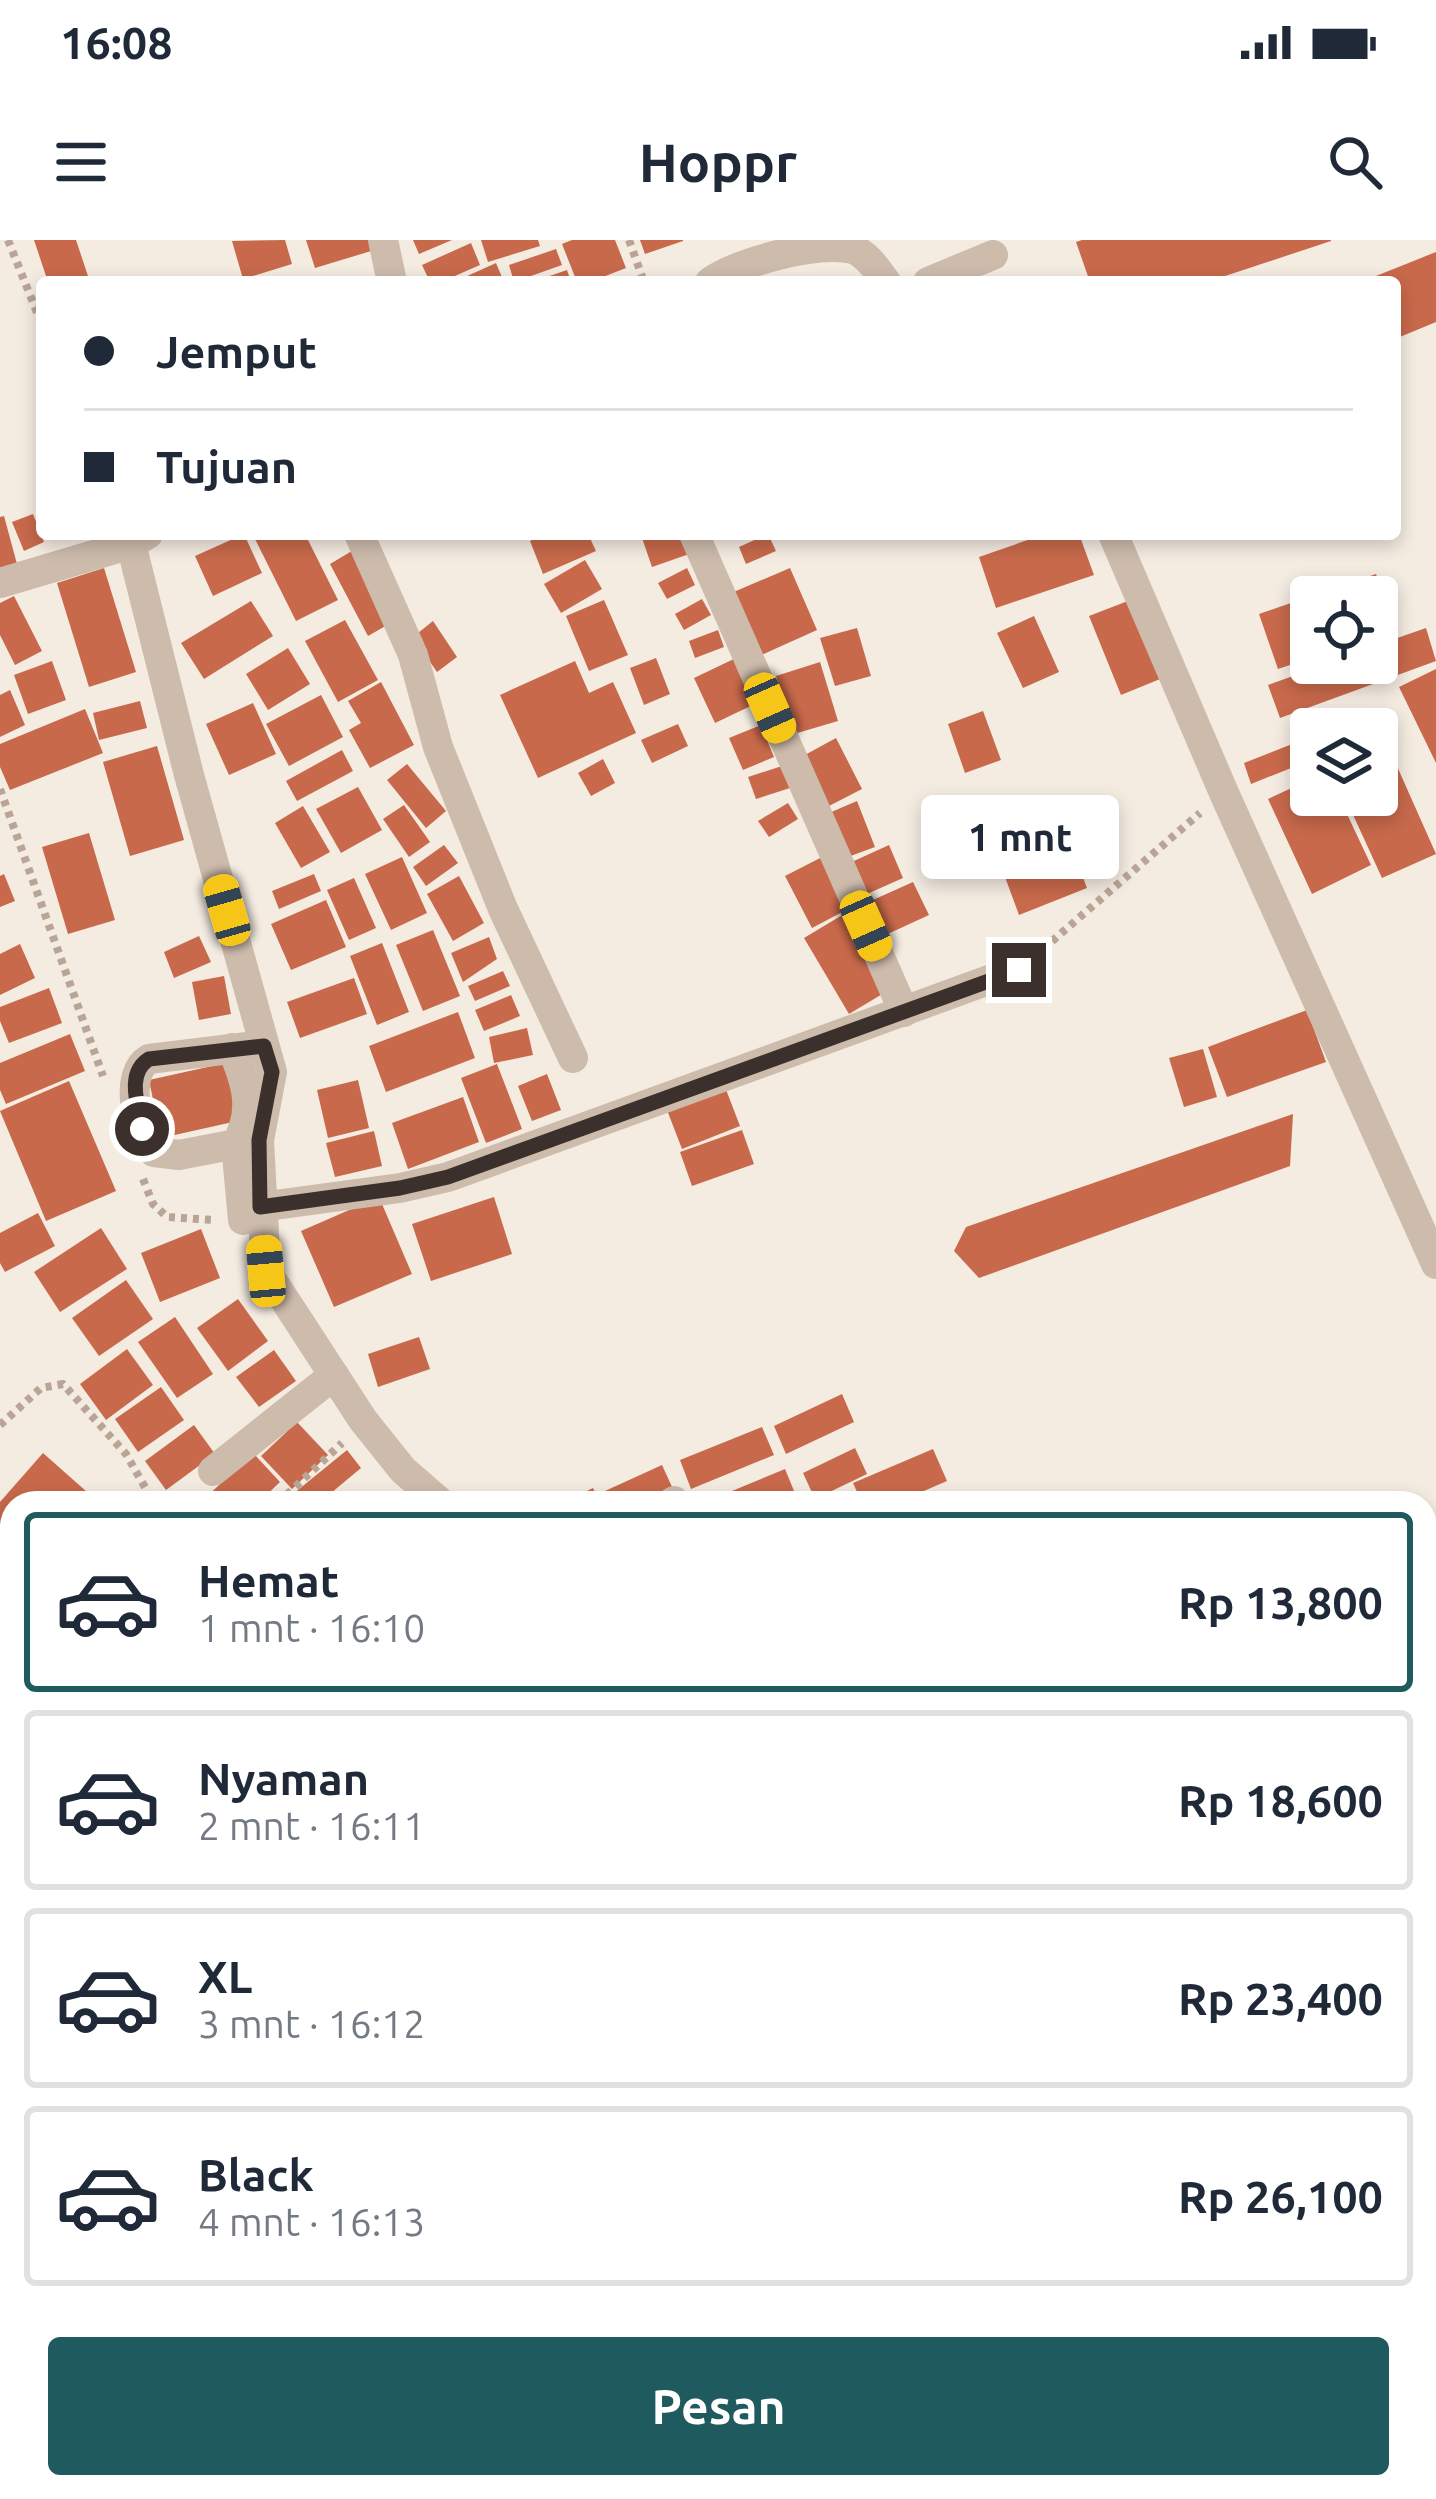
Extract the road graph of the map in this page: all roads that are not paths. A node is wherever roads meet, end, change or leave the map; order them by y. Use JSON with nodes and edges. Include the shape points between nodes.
{"nodes":[{"id":1,"x":383,"y":240,"type":"edge"},
{"id":2,"x":995,"y":259,"type":"edge"},
{"id":3,"x":391,"y":276,"type":"edge"},
{"id":4,"x":719,"y":276,"type":"edge"},
{"id":5,"x":881,"y":276,"type":"edge"},
{"id":6,"x":945,"y":276,"type":"edge"},
{"id":7,"x":137,"y":540,"type":"edge"},
{"id":8,"x":140,"y":540,"type":"edge"},
{"id":9,"x":362,"y":540,"type":"edge"},
{"id":10,"x":697,"y":540,"type":"edge"},
{"id":11,"x":1116,"y":540,"type":"edge"},
{"id":12,"x":0,"y":583,"type":"edge"},
{"id":13,"x":1019,"y":970,"type":"road end"},
{"id":14,"x":904,"y":1012,"type":"junction"},
{"id":15,"x":264,"y":1046,"type":"junction"},
{"id":16,"x":232,"y":1048,"type":"junction"},
{"id":17,"x":573,"y":1058,"type":"dead end"},
{"id":18,"x":236,"y":1144,"type":"junction"},
{"id":19,"x":251,"y":1213,"type":"junction"},
{"id":20,"x":1436,"y":1264,"type":"edge"},
{"id":21,"x":334,"y":1375,"type":"junction"},
{"id":22,"x":213,"y":1471,"type":"dead end"},
{"id":23,"x":428,"y":1491,"type":"edge"}],
"edges":[{"from":1,"to":3,"type":"street"},
{"from":2,"to":6,"type":"street"},
{"from":4,"to":5,"type":"street","via":[[803,247],[851,247]]},
{"from":7,"to":12,"type":"street"},
{"from":8,"to":15,"type":"street","via":[[189,775]]},
{"from":9,"to":17,"type":"street","via":[[413,655],[438,748],[503,909]]},
{"from":10,"to":14,"type":"street"},
{"from":11,"to":20,"type":"street"},
{"from":13,"to":14,"type":"street"},
{"from":14,"to":19,"type":"street","via":[[448,1177]]},
{"from":15,"to":16,"type":"street"},
{"from":15,"to":19,"type":"street","via":[[272,1072]]},
{"from":16,"to":18,"type":"street","via":[[249,1106]]},
{"from":16,"to":18,"type":"street","via":[[149,1059],[135,1073],[142,1129],[154,1152]]},
{"from":18,"to":19,"type":"street"},
{"from":19,"to":21,"type":"street","via":[[266,1271]]},
{"from":21,"to":22,"type":"street"},
{"from":21,"to":23,"type":"street"}]}
